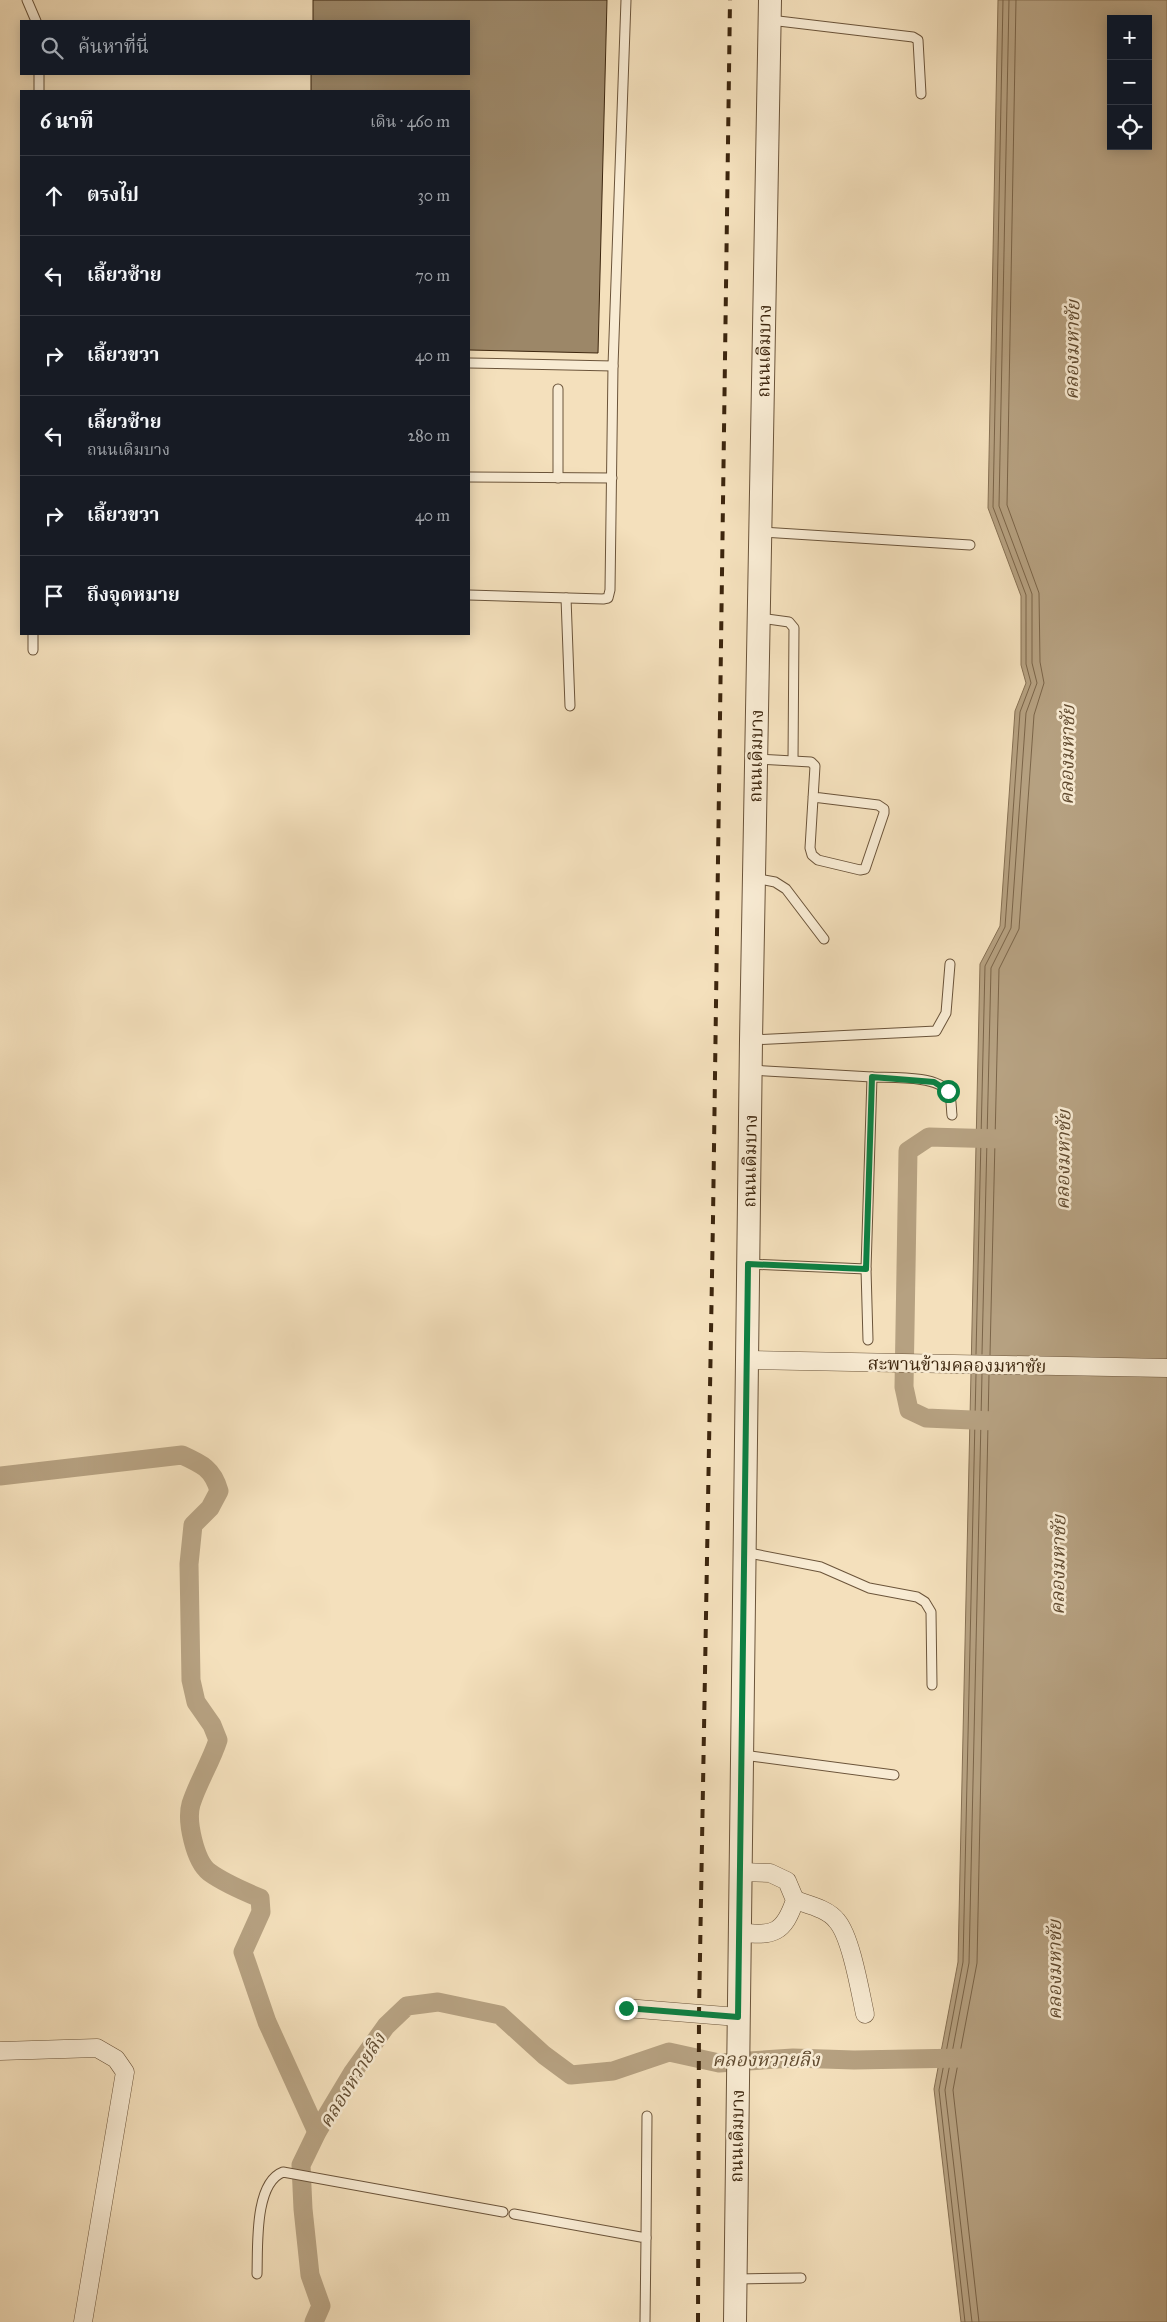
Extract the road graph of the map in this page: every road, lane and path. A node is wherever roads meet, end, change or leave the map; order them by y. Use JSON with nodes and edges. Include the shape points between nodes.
{"nodes":[{"id":1,"x":27,"y":0,"type":"edge"},
{"id":2,"x":626,"y":0,"type":"edge"},
{"id":3,"x":770,"y":10,"type":"edge"},
{"id":4,"x":36,"y":20,"type":"edge"},
{"id":5,"x":39,"y":75,"type":"edge"},
{"id":6,"x":39,"y":90,"type":"edge"},
{"id":7,"x":921,"y":94,"type":"dead end"},
{"id":8,"x":470,"y":363,"type":"edge"},
{"id":9,"x":613,"y":366,"type":"junction"},
{"id":10,"x":558,"y":389,"type":"dead end"},
{"id":11,"x":470,"y":477,"type":"edge"},
{"id":12,"x":558,"y":478,"type":"junction"},
{"id":13,"x":612,"y":478,"type":"junction"},
{"id":14,"x":761,"y":532,"type":"junction"},
{"id":15,"x":970,"y":545,"type":"dead end"},
{"id":16,"x":470,"y":595,"type":"edge"},
{"id":17,"x":566,"y":598,"type":"junction"},
{"id":18,"x":759,"y":618,"type":"junction"},
{"id":19,"x":33,"y":635,"type":"edge"},
{"id":20,"x":33,"y":650,"type":"dead end"},
{"id":21,"x":570,"y":706,"type":"dead end"},
{"id":22,"x":756,"y":759,"type":"junction"},
{"id":23,"x":794,"y":760,"type":"junction"},
{"id":24,"x":813,"y":798,"type":"junction"},
{"id":25,"x":754,"y":878,"type":"junction"},
{"id":26,"x":824,"y":939,"type":"dead end"},
{"id":27,"x":950,"y":964,"type":"dead end"},
{"id":28,"x":751,"y":1040,"type":"junction"},
{"id":29,"x":751,"y":1070,"type":"junction"},
{"id":30,"x":872,"y":1077,"type":"junction"},
{"id":31,"x":952,"y":1115,"type":"dead end"},
{"id":32,"x":748,"y":1264,"type":"junction"},
{"id":33,"x":866,"y":1269,"type":"junction"},
{"id":34,"x":868,"y":1340,"type":"dead end"},
{"id":35,"x":747,"y":1360,"type":"junction"},
{"id":36,"x":1167,"y":1368,"type":"edge"},
{"id":37,"x":744,"y":1552,"type":"junction"},
{"id":38,"x":932,"y":1685,"type":"dead end"},
{"id":39,"x":741,"y":1755,"type":"junction"},
{"id":40,"x":894,"y":1775,"type":"dead end"},
{"id":41,"x":740,"y":1872,"type":"junction"},
{"id":42,"x":796,"y":1900,"type":"junction"},
{"id":43,"x":740,"y":1932,"type":"junction"},
{"id":44,"x":626,"y":2008,"type":"dead end"},
{"id":45,"x":866,"y":2014,"type":"dead end"},
{"id":46,"x":738,"y":2017,"type":"junction"},
{"id":47,"x":0,"y":2051,"type":"edge"},
{"id":48,"x":647,"y":2116,"type":"dead end"},
{"id":49,"x":503,"y":2212,"type":"dead end"},
{"id":50,"x":514,"y":2214,"type":"dead end"},
{"id":51,"x":646,"y":2238,"type":"junction"},
{"id":52,"x":257,"y":2274,"type":"dead end"},
{"id":53,"x":801,"y":2278,"type":"dead end"},
{"id":54,"x":735,"y":2279,"type":"junction"},
{"id":55,"x":83,"y":2322,"type":"edge"},
{"id":56,"x":645,"y":2322,"type":"edge"},
{"id":57,"x":735,"y":2322,"type":"edge"}],
"edges":[{"from":1,"to":4,"type":"lane"},
{"from":2,"to":9,"type":"lane"},
{"from":3,"to":7,"type":"lane","via":[[913,37],[918,40]]},
{"from":3,"to":14,"type":"street","name":"ถนนเดิมบาง"},
{"from":5,"to":6,"type":"lane"},
{"from":8,"to":9,"type":"lane"},
{"from":9,"to":13,"type":"lane"},
{"from":10,"to":12,"type":"lane"},
{"from":11,"to":12,"type":"lane"},
{"from":12,"to":13,"type":"lane"},
{"from":13,"to":17,"type":"lane","via":[[608,598]]},
{"from":14,"to":15,"type":"lane"},
{"from":14,"to":18,"type":"street","name":"ถนนเดิมบาง"},
{"from":16,"to":17,"type":"lane"},
{"from":17,"to":21,"type":"lane"},
{"from":18,"to":22,"type":"street","name":"ถนนเดิมบาง"},
{"from":18,"to":23,"type":"lane","via":[[789,622],[794,628]]},
{"from":19,"to":20,"type":"lane"},
{"from":22,"to":23,"type":"lane"},
{"from":22,"to":25,"type":"street","name":"ถนนเดิมบาง"},
{"from":23,"to":24,"type":"lane","via":[[811,762],[815,766]]},
{"from":24,"to":24,"type":"lane","via":[[812,856],[865,869],[884,808]]},
{"from":25,"to":26,"type":"lane","via":[[775,882],[786,889]]},
{"from":25,"to":28,"type":"street","name":"ถนนเดิมบาง"},
{"from":27,"to":28,"type":"lane","via":[[946,1013],[936,1031]]},
{"from":28,"to":29,"type":"street","name":"ถนนเดิมบาง"},
{"from":29,"to":30,"type":"lane"},
{"from":29,"to":32,"type":"street","name":"ถนนเดิมบาง"},
{"from":30,"to":31,"type":"lane","via":[[913,1079],[942,1085],[948,1091]]},
{"from":30,"to":33,"type":"lane"},
{"from":32,"to":33,"type":"lane"},
{"from":32,"to":35,"type":"street","name":"ถนนเดิมบาง"},
{"from":33,"to":34,"type":"lane"},
{"from":35,"to":36,"type":"street","name":"สะพานข้ามคลองมหาชัย"},
{"from":35,"to":37,"type":"street","name":"ถนนเดิมบาง"},
{"from":37,"to":38,"type":"lane","via":[[822,1567],[869,1588],[917,1597],[925,1602],[930,1612]]},
{"from":37,"to":39,"type":"street","name":"ถนนเดิมบาง"},
{"from":39,"to":40,"type":"lane"},
{"from":39,"to":41,"type":"street","name":"ถนนเดิมบาง"},
{"from":41,"to":42,"type":"street","via":[[770,1873],[787,1881]]},
{"from":41,"to":43,"type":"street","name":"ถนนเดิมบาง"},
{"from":42,"to":43,"type":"street","via":[[780,1928],[763,1936]]},
{"from":42,"to":45,"type":"street","via":[[828,1912],[837,1920],[845,1934]]},
{"from":43,"to":46,"type":"street","name":"ถนนเดิมบาง"},
{"from":44,"to":46,"type":"street"},
{"from":46,"to":54,"type":"street","name":"ถนนเดิมบาง"},
{"from":47,"to":55,"type":"street","via":[[97,2048],[116,2058],[125,2072]]},
{"from":48,"to":51,"type":"lane"},
{"from":49,"to":52,"type":"lane","via":[[283,2172],[275,2176],[262,2202]]},
{"from":50,"to":51,"type":"lane"},
{"from":51,"to":56,"type":"lane"},
{"from":53,"to":54,"type":"lane"},
{"from":54,"to":57,"type":"street","name":"ถนนเดิมบาง"}]}
